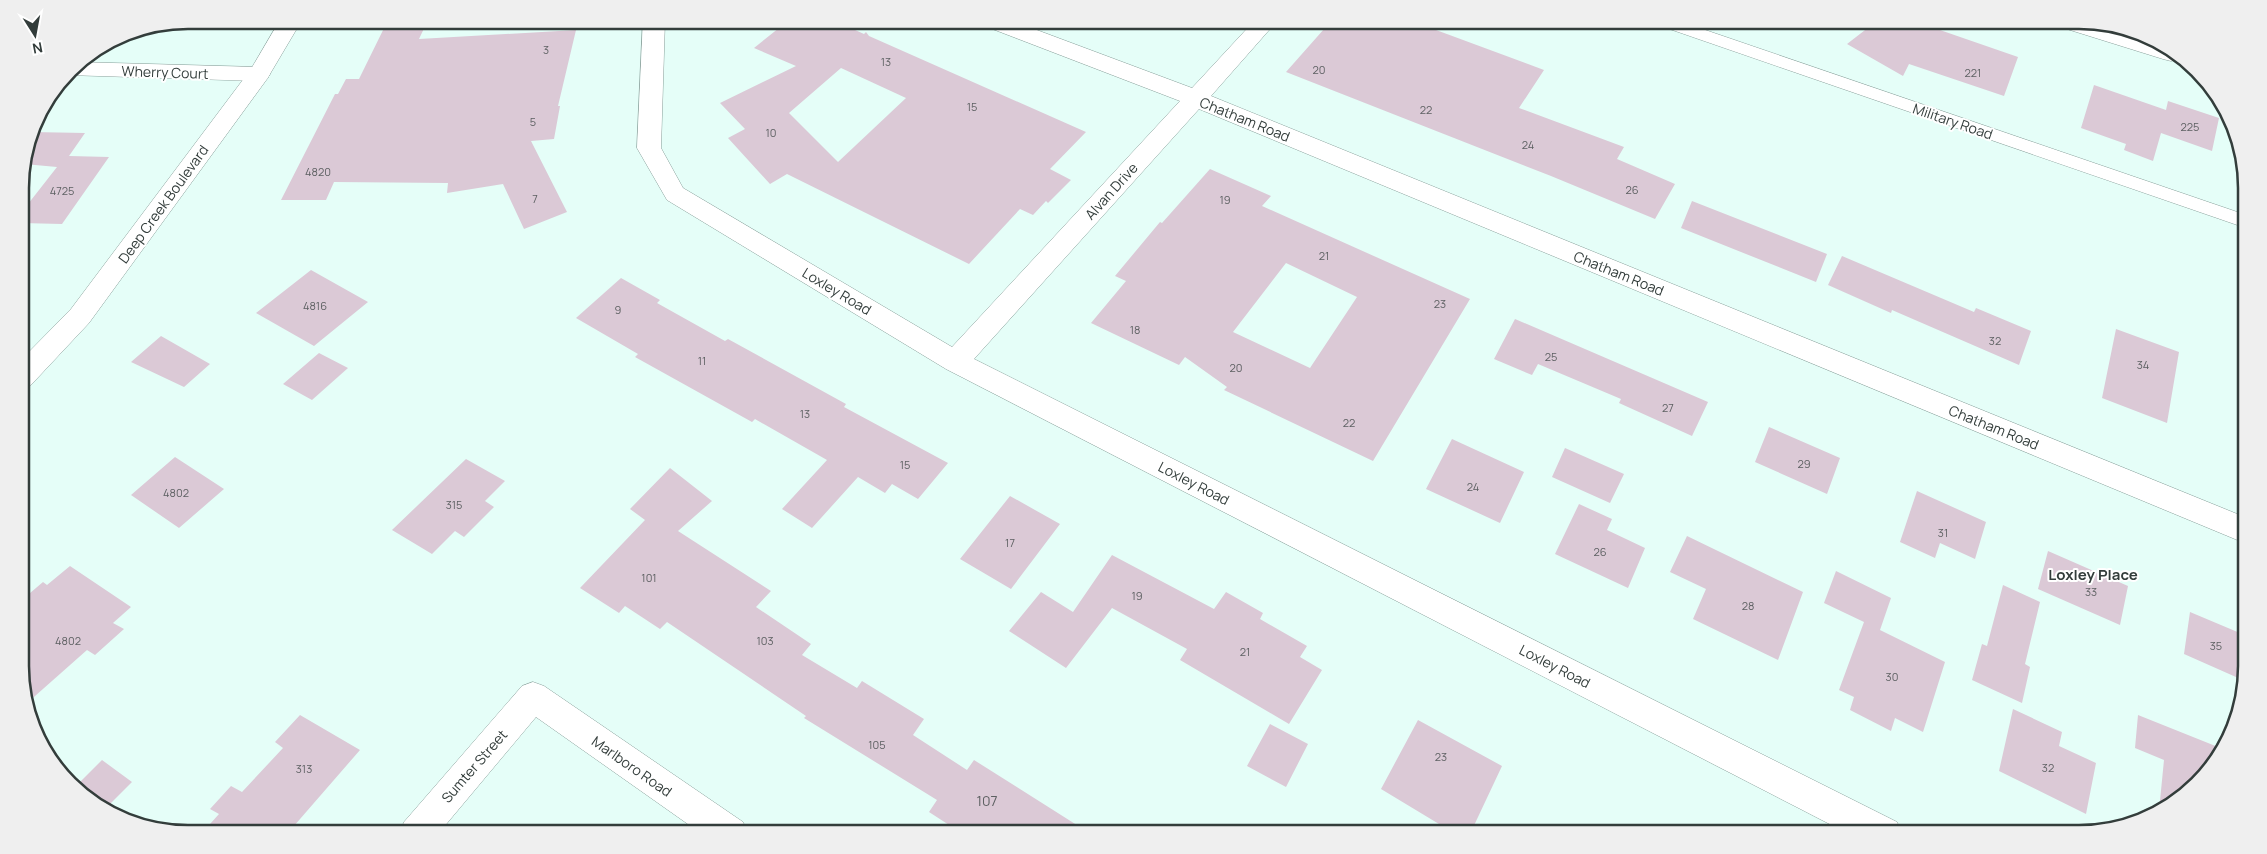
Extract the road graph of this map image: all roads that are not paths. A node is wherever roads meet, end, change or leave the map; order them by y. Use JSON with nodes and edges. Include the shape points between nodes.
{"nodes":[{"id":1,"x":286,"y":29,"type":"edge"},
{"id":2,"x":654,"y":29,"type":"edge"},
{"id":3,"x":1014,"y":29,"type":"edge"},
{"id":4,"x":1259,"y":29,"type":"edge"},
{"id":5,"x":1686,"y":29,"type":"edge"},
{"id":6,"x":2093,"y":30,"type":"edge"},
{"id":7,"x":2156,"y":49,"type":"edge"},
{"id":8,"x":82,"y":69,"type":"edge"},
{"id":9,"x":258,"y":74,"type":"junction"},
{"id":10,"x":1195,"y":98,"type":"junction"},
{"id":11,"x":2238,"y":219,"type":"edge"},
{"id":12,"x":955,"y":362,"type":"junction"},
{"id":13,"x":29,"y":371,"type":"edge"},
{"id":14,"x":2238,"y":527,"type":"edge"},
{"id":15,"x":533,"y":697,"type":"joint"},
{"id":16,"x":424,"y":825,"type":"edge"},
{"id":17,"x":718,"y":825,"type":"edge"},
{"id":18,"x":1867,"y":825,"type":"edge"}],
"edges":[{"from":1,"to":9,"type":"street","name":"Deep Creek Boulevard"},
{"from":2,"to":12,"type":"street","name":"Loxley Road","via":[[649,148],[676,194]]},
{"from":3,"to":10,"type":"street","name":"Chatham Road"},
{"from":4,"to":10,"type":"street","name":"Alvan Drive"},
{"from":5,"to":11,"type":"lane","name":"Military Road"},
{"from":6,"to":7,"type":"street"},
{"from":8,"to":9,"type":"street","name":"Wherry Court"},
{"from":9,"to":13,"type":"street","name":"Deep Creek Boulevard","via":[[80,316]]},
{"from":10,"to":12,"type":"street","name":"Alvan Drive"},
{"from":10,"to":14,"type":"street","name":"Chatham Road"},
{"from":12,"to":18,"type":"street","name":"Loxley Road"},
{"from":15,"to":16,"type":"street","name":"Sumter Street"},
{"from":15,"to":17,"type":"street","name":"Marlboro Road"}]}
